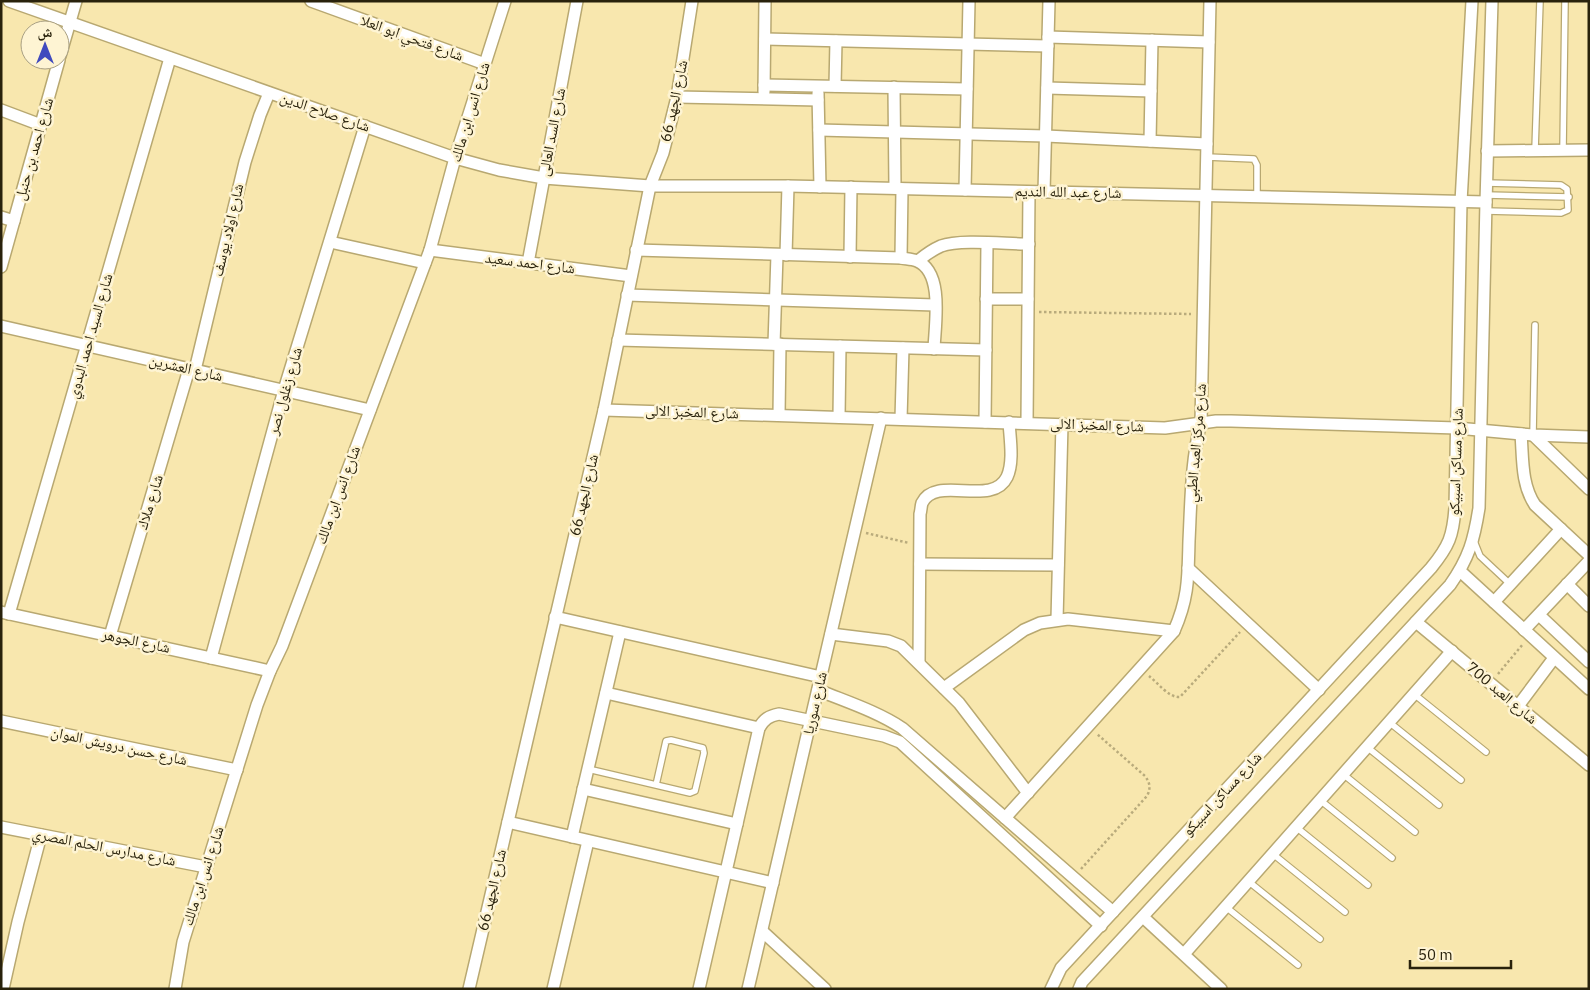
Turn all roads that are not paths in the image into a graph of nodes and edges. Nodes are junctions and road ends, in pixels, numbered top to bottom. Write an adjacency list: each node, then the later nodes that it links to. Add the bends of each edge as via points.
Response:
1 (9, 1): 15 (street, شارع صلاح الدين)
2 (76, 1): 16 (street)
3 (311, 1): 24 (street, شارع فتحي ابو العلا)
4 (505, 1): 24 (street, شارع انس ابن مالك)
5 (577, 1): 52 (street, شارع السد العالى)
6 (692, 1): 34 (street, شارع الجهد 66)
7 (765, 1): 17 (street)
8 (969, 1): 22 (street)
9 (1049, 1): 20 (street)
10 (1210, 1): 21 (street, شارع مركز العبد الطبي)
11 (1472, 1): 65 (street, شارع مساكن اسبيكو)
12 (1492, 1): 49 (street, شارع مساكن اسبيكو)
13 (1540, 1): 46 (lane)
14 (1565, 1): 47 (lane)
15 (64, 20)
16 (70, 22): 23 (street, شارع صلاح الدين)
17 (765, 39): 19 (street); 26 (street)
18 (1152, 40): 20 (street); 21 (street); 32 (street)
19 (836, 41): 22 (street); 28 (street)
20 (1048, 42): 22 (street); 30 (street)
21 (1209, 42): 45 (street, شارع مركز العبد الطبي)
22 (968, 44): 31 (street)
23 (170, 58): 33 (street, شارع صلاح الدين); 90 (street, شارع السيد احمد البدوي)
24 (485, 64): 51 (street, شارع انس ابن مالك)
25 (56, 70): 38 (street, شارع احمد بن حنبل)
26 (764, 85): 27 (street); 35 (street)
27 (818, 86): 28 (street); 36 (street)
28 (835, 86): 29 (street)
29 (894, 87): 31 (street); 41 (street)
30 (1047, 88): 32 (street); 43 (street)
31 (967, 89): 42 (street)
32 (1151, 91): 44 (street)
33 (270, 93): 39 (street, شارع صلاح الدين); 95 (street, شارع اولاد يوسف, via 245,162)
34 (677, 97): 35 (street); 53 (street, شارع الجهد 66, via 665,146)
35 (764, 99): 36 (street)
36 (818, 100): 40 (street)
37 (1, 110): 38 (street)
38 (41, 124): 67 (street, شارع احمد بن حنبل)
39 (365, 126): 51 (street, شارع صلاح الدين); 68 (street, شارع زغلول نصر)
40 (819, 130): 41 (street); 55 (street)
41 (895, 132): 42 (street); 57 (street)
42 (966, 134): 43 (street); 58 (street)
43 (1046, 136): 44 (street); 60 (street)
44 (1150, 141): 45 (street)
45 (1207, 144): 50 (street, شارع مركز العبد الطبي)
46 (1535, 150): 47 (street); 49 (street)
47 (1563, 150): 48 (street)
48 (1589, 150)
49 (1487, 151): 64 (street, شارع مساكن اسبيكو)
50 (1207, 157): 61 (street, شارع مركز العبد الطبي); 62 (lane, via 1254,159 1257,165)
51 (455, 158): 52 (street, شارع صلاح الدين); 71 (street, شارع انس ابن مالك)
52 (544, 178): 53 (street, شارع صلاح الدين); 78 (street, شارع السد العالى)
53 (650, 186): 54 (street, شارع عبد الله النديم); 72 (street, شارع الجهد 66)
54 (788, 186): 55 (street, شارع عبد الله النديم); 73 (street)
55 (820, 187): 56 (street, شارع عبد الله النديم)
56 (851, 187): 57 (street, شارع عبد الله النديم); 74 (street)
57 (899, 188): 58 (street, شارع عبد الله النديم); 75 (street)
58 (966, 190): 59 (street, شارع عبد الله النديم)
59 (1029, 192): 60 (street, شارع عبد الله النديم); 70 (street)
60 (1044, 192): 61 (street, شارع عبد الله النديم)
61 (1206, 196): 62 (street, شارع عبد الله النديم); 105 (street, شارع مركز العبد الطبي)
62 (1256, 197): 65 (street, شارع عبد الله النديم)
63 (1569, 197): 64 (lane); 64 (lane, via 1568,189 1561,185); 64 (lane, via 1568,210 1562,213)
64 (1486, 198): 65 (street, شارع عبد الله النديم); 109 (street, شارع مساكن اسبيكو)
65 (1461, 202): 108 (street, شارع مساكن اسبيكو)
66 (1, 217): 67 (street)
67 (14, 221): 79 (street, شارع احمد بن حنبل)
68 (330, 242): 77 (street); 96 (street, شارع زغلول نصر)
69 (987, 244): 70 (street); 76 (street, via 943,246); 82 (street)
70 (1028, 244): 83 (street)
71 (430, 250): 77 (street, شارع انس ابن مالك); 78 (street, شارع احمد سعيد)
72 (636, 250): 73 (street); 80 (street, شارع الجهد 66)
73 (781, 255): 74 (street); 84 (street)
74 (850, 257): 75 (street)
75 (902, 258): 76 (street)
76 (918, 261): 85 (street, via 930,272 936,287)
77 (425, 263): 97 (street, شارع انس ابن مالك)
78 (528, 263): 80 (street, شارع احمد سعيد)
79 (1, 267)
80 (631, 276): 81 (street, شارع الجهد 66)
81 (627, 295): 84 (street); 88 (street, شارع الجهد 66)
82 (986, 299): 83 (street); 94 (street)
83 (1028, 299): 106 (street)
84 (775, 300): 85 (street); 89 (street)
85 (935, 305): 93 (street)
86 (1, 326): 90 (street, شارع العشرين)
87 (1535, 326): 110 (lane)
88 (618, 340): 89 (street); 98 (street, شارع الجهد 66)
89 (777, 344): 91 (street); 99 (street)
90 (87, 345): 95 (street, شارع العشرين); 125 (street, شارع السيد احمد البدوي)
91 (840, 346): 92 (street); 100 (street)
92 (903, 348): 93 (street); 102 (street)
93 (934, 348): 94 (street)
94 (986, 350): 103 (street)
95 (192, 369): 96 (street, شارع العشرين); 134 (street, شارع ملاك)
96 (284, 390): 97 (street, شارع العشرين); 136 (street, شارع زغلول نصر)
97 (370, 410): 140 (street, شارع انس ابن مالك, via 282,646)
98 (604, 410): 99 (street, شارع المخبز الالى); 127 (street, شارع الجهد 66)
99 (779, 415): 100 (street, شارع المخبز الالى)
100 (839, 417): 101 (street, شارع المخبز الالى)
101 (881, 418): 102 (street, شارع المخبز الالى); 133 (street, شارع سوريا)
102 (901, 419): 103 (street, شارع المخبز الالى)
103 (985, 422): 104 (street, شارع المخبز الالى)
104 (1010, 422): 106 (street, شارع المخبز الالى); 117 (street, via 1010,466 1007,478 998,487 985,491 942,490 930,494 922,503)
105 (1201, 422): 107 (street, شارع المخبز الالى, via 1164,428); 108 (street, شارع المخبز الالى); 119 (street, شارع مركز العبد الطبي, via 1192,470)
106 (1027, 423): 107 (street, شارع المخبز الالى)
107 (1062, 424): 118 (street)
108 (1457, 428): 109 (street, شارع المخبز الالى); 145 (street, شارع مساكن اسبيكو, via 1455,515 1445,550)
109 (1481, 430): 110 (street, شارع المخبز الالى); 114 (street, شارع مساكن اسبيكو, via 1479,508)
110 (1527, 434): 111 (street, شارع المخبز الالى); 112 (street); 113 (street, via 1525,486 1535,505)
111 (1589, 437)
112 (1589, 489)
113 (1562, 529): 115 (street); 121 (street)
114 (1474, 541): 120 (street, شارع مساكن اسبيكو); 121 (lane, via 1480,556)
115 (1589, 555)
116 (1589, 561): 122 (street)
117 (920, 564): 118 (street); 139 (street)
118 (1058, 565): 128 (street)
119 (1188, 568): 130 (street, شارع مركز العبد الطبي, via 1183,611); 145 (street)
120 (1460, 571): 123 (street); 129 (street, شارع مساكن اسبيكو)
121 (1510, 584): 123 (street)
122 (1567, 584): 124 (street); 126 (street)
123 (1494, 602): 132 (street)
124 (1589, 606)
125 (5, 613): 134 (street, شارع الجوهر)
126 (1539, 615): 132 (street); 138 (street)
127 (555, 618): 131 (street); 166 (street, شارع الجهد 66)
128 (1057, 620): 130 (street); 142 (street, via 1024,630)
129 (1416, 622): 135 (street, شارع العبد 700); 184 (street, شارع مساكن اسبيكو)
130 (1174, 631): 162 (street, شارع مركز العبد الطبي)
131 (620, 632): 141 (street); 146 (street)
132 (1527, 633): 137 (street)
133 (831, 634): 139 (street, via 895,643); 141 (street, شارع سوريا)
134 (110, 636): 136 (street, شارع الجوهر)
135 (1452, 651): 147 (street); 148 (street, شارع العبد 700)
136 (211, 658): 140 (street, شارع الجوهر)
137 (1554, 658): 143 (street); 148 (street)
138 (1589, 662)
139 (919, 663): 142 (street)
140 (270, 670): 157 (street, شارع انس ابن مالك)
141 (820, 678): 144 (street, شارع سوريا)
142 (944, 688): 162 (street)
143 (1589, 689)
144 (818, 690): 150 (street, شارع سوريا); 165 (street, via 869,710 902,728)
145 (1319, 690): 182 (street, شارع مساكن اسبيكو)
146 (606, 693): 152 (street); 156 (street)
147 (1414, 694): 151 (street); 154 (lane)
148 (1518, 706): 155 (street, شارع العبد 700)
149 (1, 721): 157 (street, شارع حسن درويش الموان)
150 (810, 721): 152 (street, via 779,714 770,716); 179 (street, شارع سوريا); 185 (street, via 900,742)
151 (1389, 722): 153 (street); 159 (lane)
152 (759, 728): 167 (street)
153 (1367, 747): 158 (street); 164 (lane)
154 (1486, 752)
155 (1589, 765)
156 (588, 769): 160 (lane); 161 (street)
157 (237, 770): 176 (street, شارع انس ابن مالك)
158 (1343, 774): 163 (street); 170 (lane)
159 (1461, 780)
160 (656, 785): 160 (lane, via 666,741 703,748 695,791 690,793)
161 (583, 789): 167 (street); 172 (street)
162 (1028, 793): 165 (street, شارع مركز العبد الطبي)
163 (1320, 800): 169 (street); 175 (lane)
164 (1439, 805)
165 (1005, 818): 182 (street)
166 (508, 822): 172 (street); 192 (street, شارع الجهد 66)
167 (737, 824): 177 (street)
168 (1, 827): 171 (street, شارع مدارس الحلم المصري)
169 (1296, 827): 174 (street); 180 (lane)
170 (1415, 832)
171 (41, 835): 176 (street, شارع مدارس الحلم المصري); 190 (street)
172 (572, 837): 173 (street)
173 (588, 840): 177 (street); 193 (street)
174 (1273, 854): 178 (street); 183 (lane)
175 (1392, 858)
176 (206, 867): 191 (street, شارع انس ابن مالك, via 183,942)
177 (726, 872): 179 (street); 194 (street)
178 (1248, 881): 181 (street); 187 (lane)
179 (773, 883): 186 (street, شارع سوريا)
180 (1368, 885)
181 (1226, 907): 188 (street); 189 (lane)
182 (1113, 912): 185 (street, شارع مساكن اسبيكو)
183 (1345, 912)
184 (1143, 917): 188 (street); 198 (street, شارع مساكن اسبيكو)
185 (1100, 926): 197 (street, شارع مساكن اسبيكو, via 1061,968)
186 (762, 931): 195 (street, شارع سوريا); 196 (street)
187 (1320, 939)
188 (1184, 954): 199 (street)
189 (1298, 965)
190 (3, 989)
191 (175, 989)
192 (469, 989)
193 (553, 989)
194 (699, 989)
195 (748, 989)
196 (825, 989)
197 (1051, 989)
198 (1079, 989)
199 (1221, 989)

